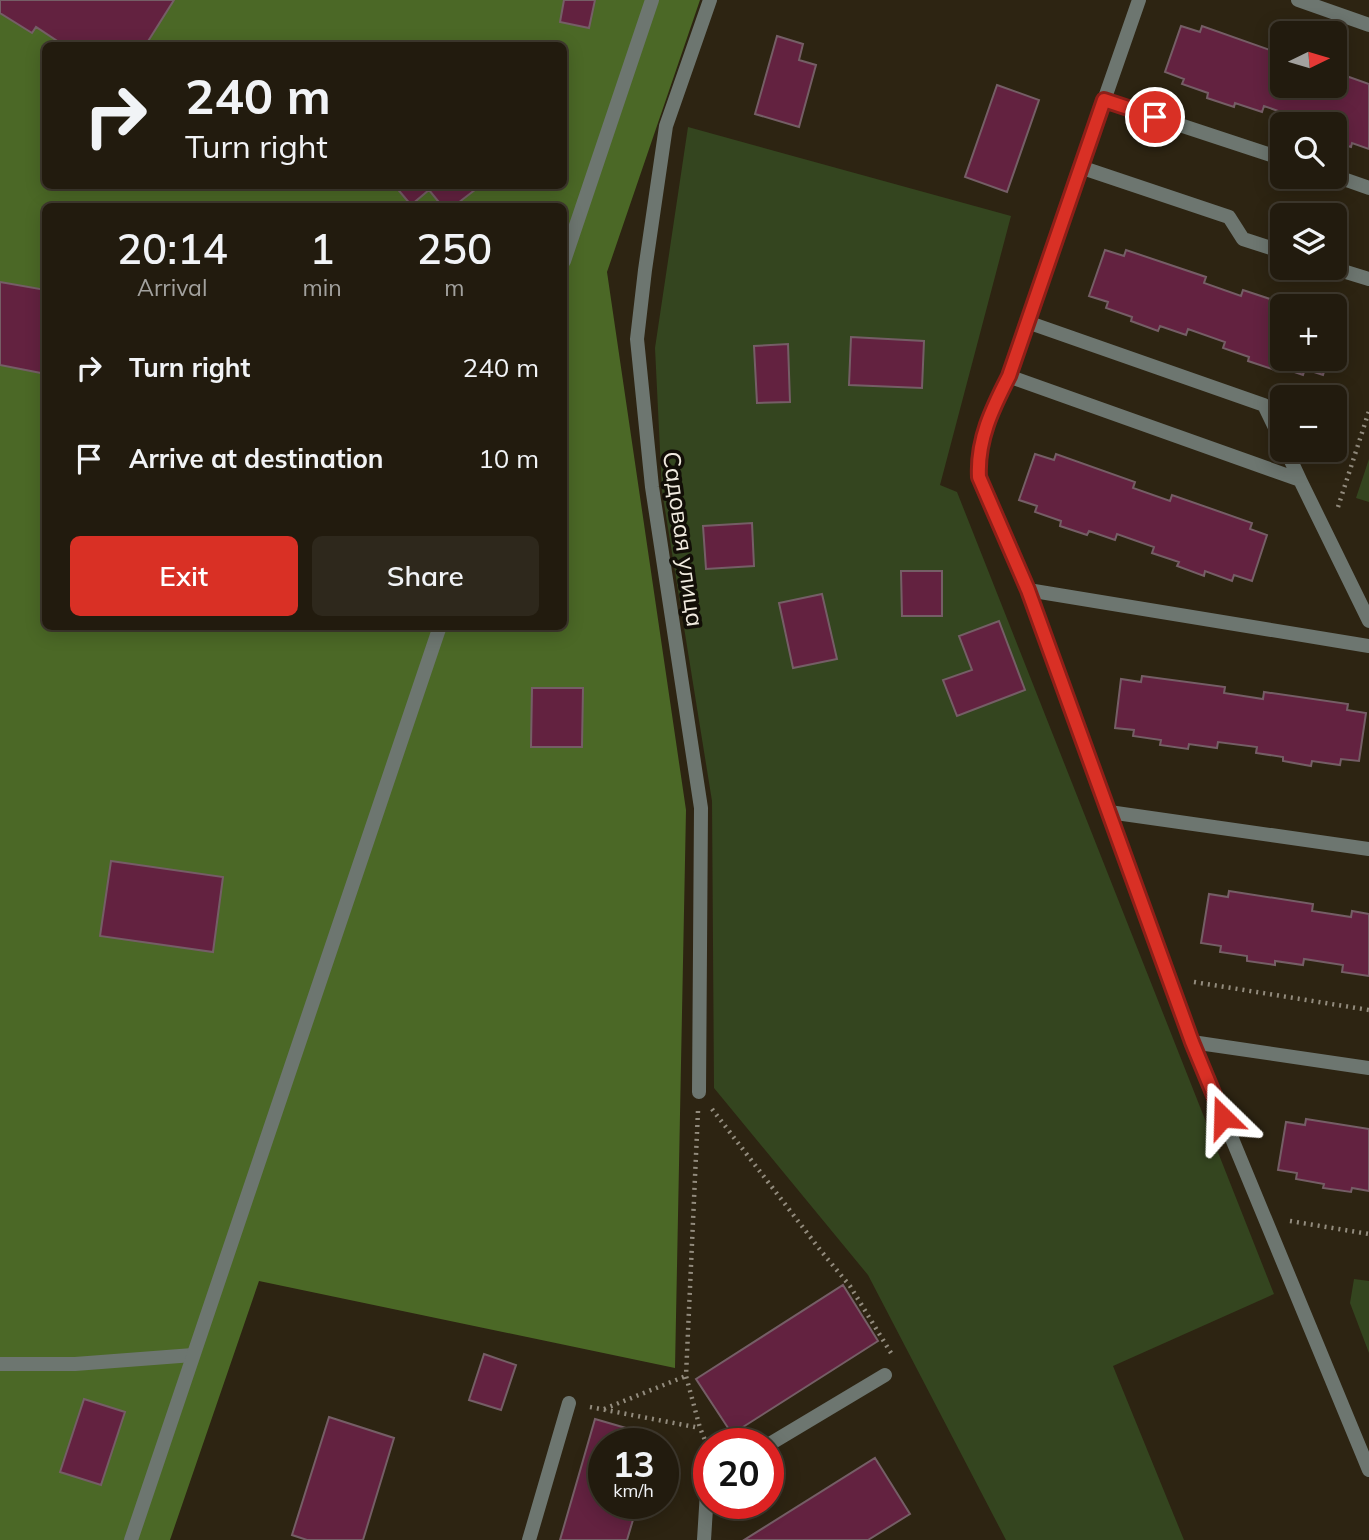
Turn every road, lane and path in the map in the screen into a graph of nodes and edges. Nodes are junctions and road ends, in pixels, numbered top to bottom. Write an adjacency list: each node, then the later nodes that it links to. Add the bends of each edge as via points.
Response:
1 (652, 0): 12 (street)
2 (710, 0): 32 (street, Садовая улица, via 666,126 637,339 652,487 701,808)
3 (1139, 0): 6 (street)
4 (1298, 0): 5 (street)
5 (1369, 25)
6 (1104, 100): 7 (street); 8 (street)
7 (1270, 155)
8 (1080, 167): 11 (street, via 1230,217 1243,239); 15 (street)
9 (1347, 180): 10 (street)
10 (1369, 188)
11 (1270, 248)
12 (567, 252)
13 (1347, 272): 14 (street)
14 (1369, 279)
15 (1027, 322): 16 (street); 18 (street, via 1264,405)
16 (1009, 376): 20 (street); 22 (street, via 983,434 979,477)
17 (1369, 411): 21 (path)
18 (1270, 417)
19 (1292, 462): 20 (street)
20 (1300, 480): 21 (street)
21 (1328, 538): 23 (street)
22 (1028, 590): 25 (street); 26 (street)
23 (1369, 621)
24 (439, 630): 35 (street)
25 (1369, 646)
26 (1109, 812): 27 (street); 28 (street)
27 (1369, 849)
28 (1169, 979): 29 (path); 30 (street)
29 (1369, 1010)
30 (1192, 1042): 31 (street); 33 (street)
31 (1369, 1068)
32 (699, 1092): 37 (path, via 850,1286 891,1354); 38 (path)
33 (1265, 1217): 34 (path); 43 (street)
34 (1369, 1234)
35 (193, 1355): 36 (street); 45 (street)
36 (0, 1364)
37 (884, 1375): 42 (street)
38 (686, 1376): 40 (path); 41 (path)
39 (569, 1403): 40 (path); 46 (street)
40 (603, 1409): 41 (path)
41 (700, 1428)
42 (784, 1435)
43 (1369, 1470)
44 (705, 1519): 47 (street)
45 (131, 1540)
46 (529, 1540)
47 (704, 1540)

